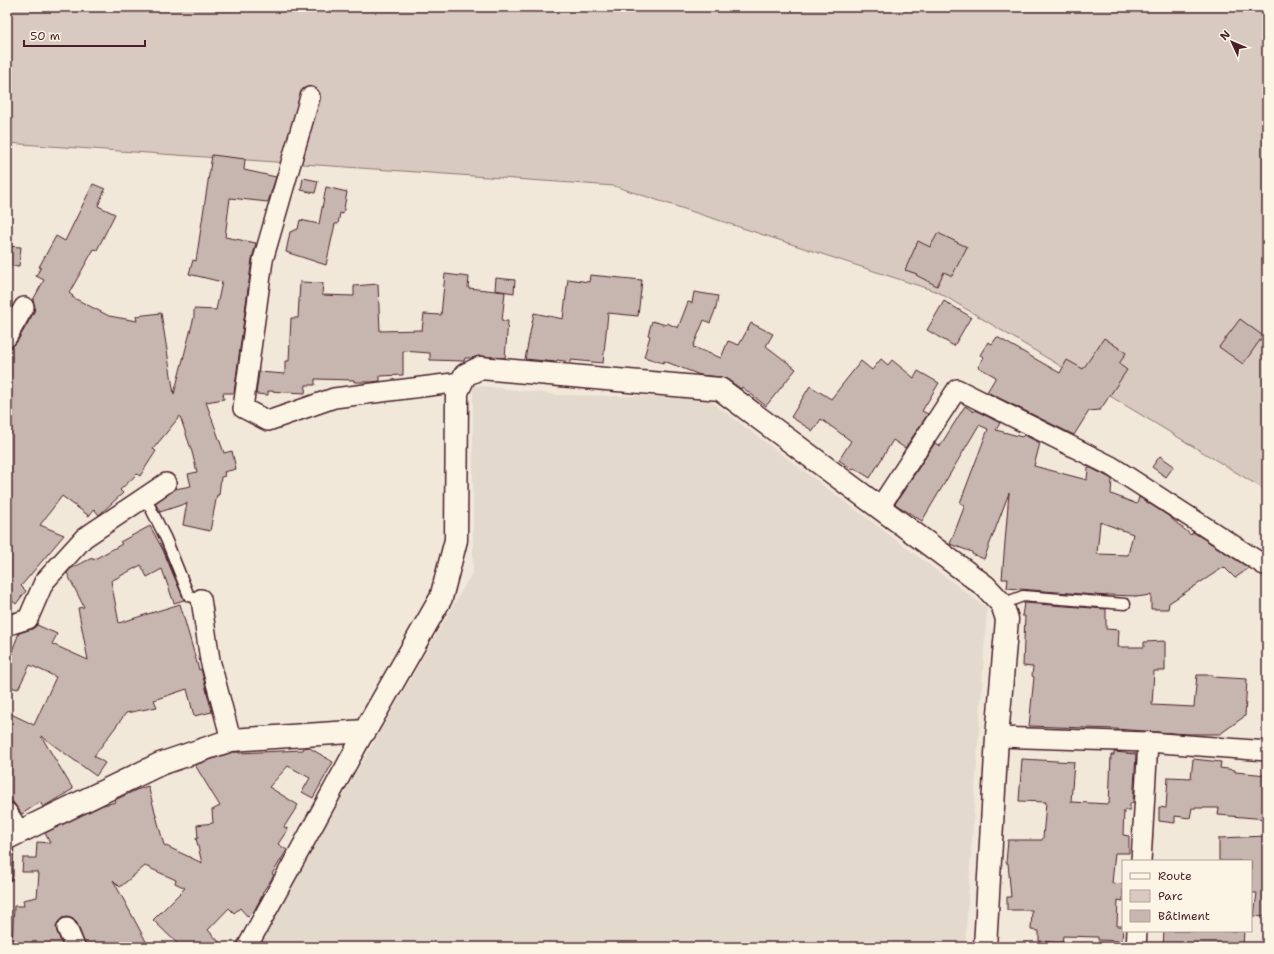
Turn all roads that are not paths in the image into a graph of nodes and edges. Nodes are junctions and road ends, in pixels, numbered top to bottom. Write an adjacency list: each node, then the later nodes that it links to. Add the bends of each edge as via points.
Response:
1 (310, 97): 4 (street, via 263,260 243,408 268,421 334,398)
2 (24, 307): 3 (street)
3 (7, 337)
4 (461, 382): 7 (street, via 465,375 480,368 720,388); 13 (street, via 457,392 456,540 441,598)
5 (166, 483): 6 (street)
6 (145, 497): 9 (lane, via 166,539 189,596); 12 (street, via 84,538 44,582 28,619 9,624)
7 (880, 507): 8 (street, via 956,389 1111,466); 10 (street, via 985,586)
8 (1264, 565)
9 (201, 599): 15 (street, via 210,660)
10 (1002, 604): 11 (lane, via 1023,596); 14 (street, via 1007,619)
11 (1126, 604)
12 (7, 622)
13 (365, 731): 15 (street); 25 (street)
14 (997, 737): 16 (street); 26 (street)
15 (230, 740): 19 (street, via 160,764)
16 (1148, 742): 17 (street); 20 (street)
17 (1267, 751)
18 (7, 812): 19 (street)
19 (12, 836): 21 (lane)
20 (1141, 860)
21 (7, 876)
22 (68, 928): 24 (street)
23 (1137, 932): 27 (street)
24 (74, 947)
25 (247, 947)
26 (985, 947)
27 (1136, 947)

